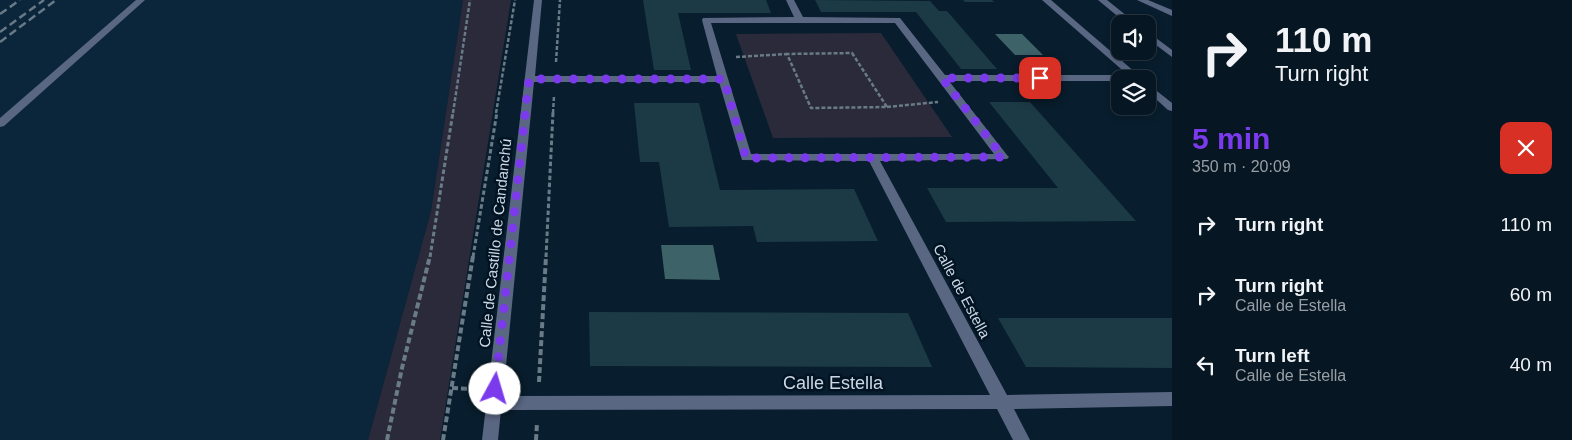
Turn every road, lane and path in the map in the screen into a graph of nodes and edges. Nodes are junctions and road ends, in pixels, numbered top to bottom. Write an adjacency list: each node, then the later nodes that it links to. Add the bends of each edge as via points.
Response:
1 (141, 0): 28 (street)
2 (470, 0): 34 (path, via 429,262 399,378)
3 (515, 0): 35 (path)
4 (538, 0): 21 (street, Calle de Castillo de Candanchú)
5 (560, 0): 17 (path)
6 (790, 0): 12 (street)
7 (1046, 0): 18 (street)
8 (1102, 0): 11 (street)
9 (1141, 0): 10 (street)
10 (1172, 13)
11 (1121, 15)
12 (800, 20): 19 (street, via 897,20); 22 (street, via 706,20)
13 (1156, 41): 15 (street)
14 (788, 54): 16 (path); 26 (path, via 852,53); 26 (path, via 811,108)
15 (1172, 54)
16 (733, 57)
17 (556, 68)
18 (1129, 70)
19 (942, 78): 20 (street); 29 (street, via 1003,157)
20 (1111, 78)
21 (529, 79): 22 (street); 33 (street, Calle de Castillo de Candanchú)
22 (724, 79): 29 (street, via 746,158)
23 (555, 89): 30 (path)
24 (1156, 94): 27 (street)
25 (938, 102): 26 (path)
26 (887, 107)
27 (1172, 108)
28 (0, 124)
29 (873, 158): 32 (street, Calle de Estella)
30 (542, 340)
31 (1172, 399): 32 (street, Calle Estella)
32 (1002, 402): 33 (street, Calle Estella); 37 (street, Calle de Estella)
33 (494, 404): 36 (street, Calle de Castillo de Candanchú)
34 (387, 440)
35 (443, 440)
36 (490, 440)
37 (1022, 440)

